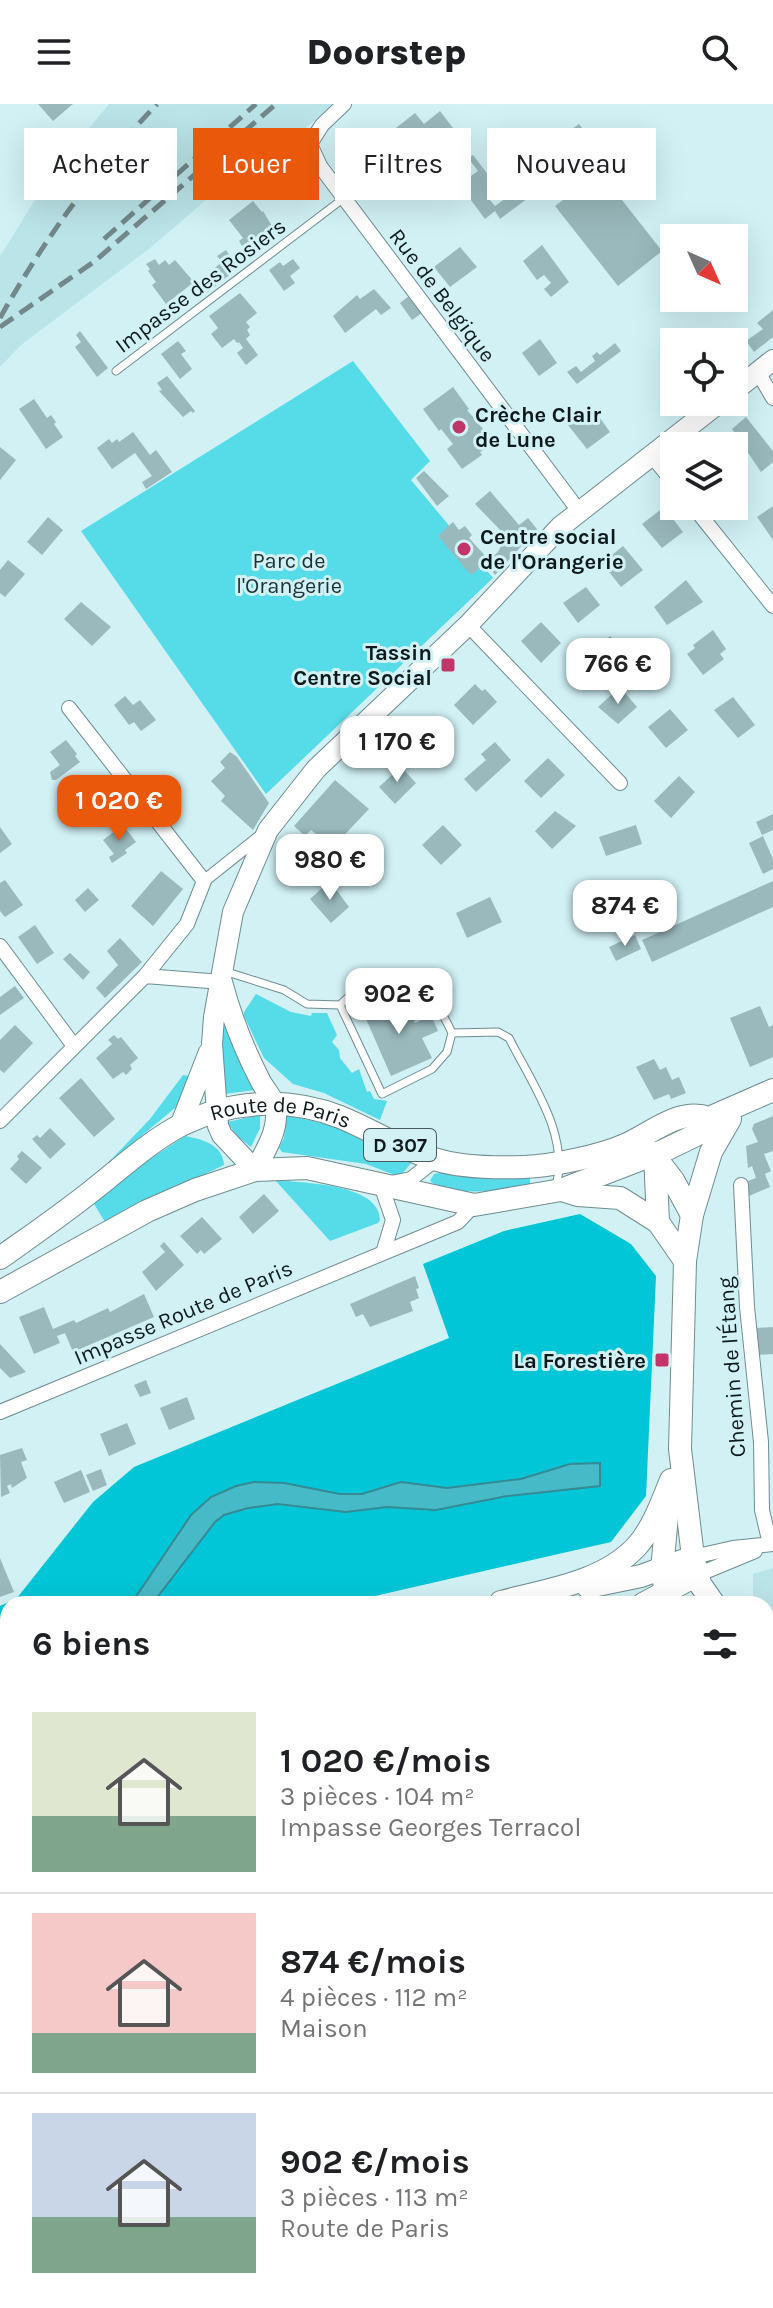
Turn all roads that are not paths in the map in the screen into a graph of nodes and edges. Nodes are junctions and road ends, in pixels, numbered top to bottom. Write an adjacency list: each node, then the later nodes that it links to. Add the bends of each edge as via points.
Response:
1 (344, 104): 2 (street, Rue de Belgique, via 310,144)
2 (335, 186)
3 (341, 200): 6 (lane, Impasse des Rosiers)
4 (346, 200): 12 (street, Rue de Belgique)
5 (766, 366): 7 (main road); 8 (street)
6 (116, 371)
7 (748, 380)
8 (773, 398)
9 (702, 416): 10 (main road)
10 (652, 456): 11 (street); 12 (main road)
11 (660, 466)
12 (579, 511): 15 (main road)
13 (704, 520): 14 (street)
14 (773, 606)
15 (468, 625): 17 (street); 18 (main road, via 316,769)
16 (69, 708): 19 (street)
17 (620, 783)
18 (268, 830): 19 (street); 22 (main road, via 233,912)
19 (204, 881): 21 (street, via 187,924)
20 (0, 946): 26 (street)
21 (145, 976): 22 (street); 26 (street)
22 (223, 976): 23 (lane, via 284,990 307,1004); 25 (main road); 29 (main road, via 231,1015)
23 (340, 1005): 24 (lane, via 360,985 385,977 440,1006); 24 (lane, via 382,1094 432,1069 447,1052)
24 (452, 1033): 37 (lane, via 498,1032 509,1038 548,1116)
25 (212, 1044): 30 (main road); 33 (main road)
26 (74, 1046): 32 (street)
27 (773, 1090): 31 (main road, Route de Paris / D 307)
28 (773, 1100): 31 (main road, Route de Paris / D 307)
29 (275, 1103): 30 (main road, Route de Paris / D 307); 36 (main road, Route de Paris / D 307, via 342,1118); 38 (main road, via 272,1137)
30 (216, 1111): 33 (main road, Route de Paris / D 307); 38 (main road, via 222,1135)
31 (720, 1118): 34 (main road, Route de Paris / D 307, via 698,1114 663,1124); 35 (main road, via 673,1132); 43 (main road)
32 (0, 1121)
33 (180, 1126): 46 (main road, Route de Paris / D 307)
34 (625, 1145): 35 (main road); 37 (main road, Route de Paris / D 307)
35 (655, 1154): 41 (main road, Route de Paris / D 307); 43 (main road); 44 (main road)
36 (435, 1160): 37 (main road, Route de Paris / D 307, via 464,1166); 39 (street, via 411,1179)
37 (558, 1163): 41 (lane)
38 (255, 1170): 39 (main road, Route de Paris / D 307, via 307,1168); 48 (main road, Route de Paris / D 307, via 147,1211)
39 (381, 1185): 42 (main road, Route de Paris / D 307); 45 (street, via 393,1220)
40 (741, 1185): 52 (street, Chemin de l'Étang, via 762,1510)
41 (558, 1191): 42 (main road, Route de Paris / D 307); 44 (main road, via 620,1198)
42 (474, 1205): 45 (street, Impasse Route de Paris, via 458,1222)
43 (692, 1215): 47 (main road)
44 (658, 1222): 47 (main road)
45 (383, 1253): 49 (street, Impasse Route de Paris)
46 (0, 1258)
47 (685, 1261): 50 (main road)
48 (0, 1292)
49 (0, 1412)
50 (680, 1449): 51 (main road); 53 (main road)
51 (671, 1480): 54 (main road); 55 (main road, via 651,1525 616,1563 591,1577)
52 (771, 1544): 53 (street)
53 (695, 1566): 54 (main road); 57 (main road)
54 (665, 1588): 56 (main road)
55 (522, 1596)
56 (540, 1596)
57 (710, 1596)

